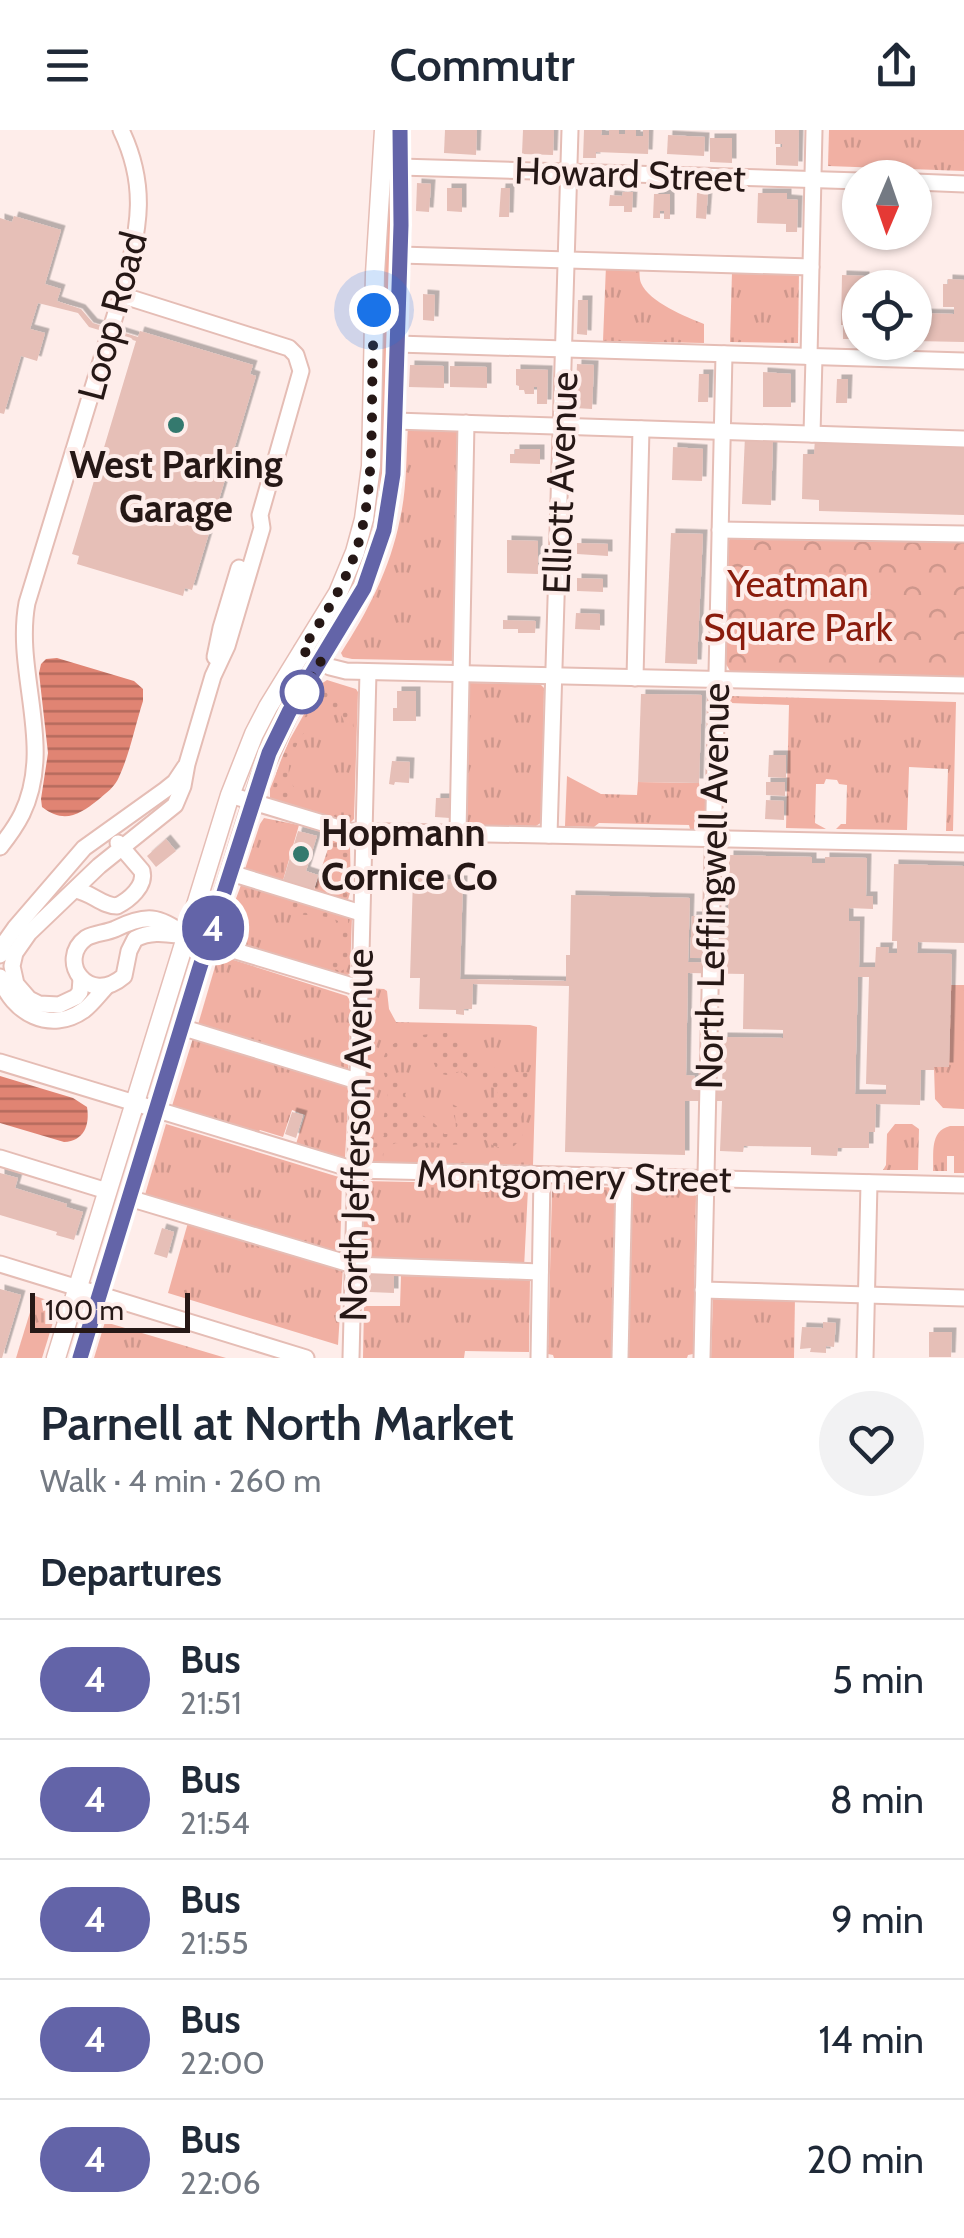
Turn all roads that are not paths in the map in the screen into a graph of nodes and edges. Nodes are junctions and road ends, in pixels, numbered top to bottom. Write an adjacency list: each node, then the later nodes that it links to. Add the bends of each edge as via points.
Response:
1 (120, 130): 15 (street, Loop Road, via 137,175 140,214)
2 (384, 130): 30 (main road, via 367,504 356,552)
3 (400, 130): 6 (main road)
4 (570, 130): 7 (street, Elliott Avenue)
5 (814, 130): 8 (street)
6 (400, 167): 7 (street, Howard Street); 12 (main road)
7 (569, 172): 8 (street, Howard Street); 13 (street, Elliott Avenue)
8 (813, 179): 9 (street, Howard Street); 14 (street)
9 (842, 180)
10 (932, 183): 11 (street)
11 (964, 184)
12 (400, 256): 13 (street); 16 (main road)
13 (566, 261): 14 (street); 17 (street, Elliott Avenue)
14 (811, 267): 19 (street)
15 (121, 295): 38 (street, via 289,348 301,371 260,514 262,528); 47 (street, Loop Road, via 27,603 34,770 22,815)
16 (397, 344): 17 (street); 21 (main road)
17 (564, 349): 18 (street); 23 (street, Elliott Avenue)
18 (724, 354): 19 (street); 25 (street, North Leffingwell Avenue)
19 (811, 357): 20 (street); 26 (street)
20 (964, 362)
21 (395, 421): 22 (street); 31 (main road, via 392,494 378,550)
22 (466, 423): 23 (street); 33 (street)
23 (561, 426): 24 (street); 34 (street, Elliott Avenue)
24 (641, 429): 25 (street); 35 (street)
25 (723, 431): 26 (street); 28 (street, North Leffingwell Avenue)
26 (812, 434): 27 (street)
27 (964, 438)
28 (720, 530): 29 (street); 36 (street, North Leffingwell Avenue)
29 (964, 534)
30 (302, 650): 31 (street); 39 (main road, via 254,734)
31 (321, 662): 32 (street); 40 (main road, via 278,733)
32 (368, 672): 33 (street); 41 (street, North Jefferson Avenue)
33 (462, 675): 34 (street); 42 (street)
34 (554, 676): 35 (street); 44 (street, Elliott Avenue)
35 (634, 678): 36 (street)
36 (717, 680): 37 (street); 45 (street, North Leffingwell Avenue)
37 (964, 685)
38 (187, 764): 43 (street, via 175,782); 48 (street, via 176,805)
39 (230, 795): 40 (street); 54 (main road)
40 (252, 802): 41 (street); 49 (main road)
41 (364, 832): 42 (street); 53 (street, North Jefferson Avenue)
42 (458, 833): 44 (street)
43 (101, 834): 48 (street); 51 (street)
44 (549, 835): 45 (street)
45 (713, 839): 46 (street); 70 (street, North Leffingwell Avenue)
46 (964, 844)
47 (0, 847)
48 (123, 847): 50 (street); 50 (street, via 144,878 128,899 110,906)
49 (231, 873): 53 (street); 55 (main road)
50 (75, 890): 52 (street)
51 (40, 899): 52 (street); 56 (street)
52 (53, 911): 58 (street, via 15,953 16,984 29,999 59,1006 76,998)
53 (361, 913): 60 (street, North Jefferson Avenue)
54 (186, 936): 55 (street); 58 (street, via 148,918 88,937 76,954); 59 (street, via 152,932 135,939 124,976); 64 (main road)
55 (208, 942): 60 (street); 61 (main road)
56 (0, 955)
57 (0, 977): 59 (street, via 21,1010 45,1019 82,1012)
58 (81, 979): 59 (street)
59 (107, 986)
60 (359, 988): 63 (street, North Jefferson Avenue)
61 (181, 1027): 63 (street); 65 (main road)
62 (0, 1062): 64 (street, Montgomery Street)
63 (357, 1081): 67 (street, North Jefferson Avenue)
64 (134, 1103): 65 (street, Montgomery Street); 73 (main road)
65 (156, 1110): 67 (street, Montgomery Street); 74 (main road)
66 (0, 1158): 73 (street)
67 (355, 1170): 68 (street, Montgomery Street); 76 (street, North Jefferson Avenue)
68 (542, 1175): 69 (street, Montgomery Street); 77 (street)
69 (624, 1178): 70 (street, Montgomery Street); 89 (street)
70 (705, 1180): 71 (street, Montgomery Street); 79 (street, North Leffingwell Avenue)
71 (868, 1183): 72 (street, Montgomery Street); 80 (street)
72 (964, 1185)
73 (107, 1192): 78 (main road)
74 (129, 1198): 76 (street); 81 (main road)
75 (0, 1264): 78 (street)
76 (353, 1265): 77 (street); 87 (street, North Jefferson Avenue)
77 (540, 1272): 88 (street)
78 (78, 1288): 81 (street); 83 (main road); 84 (main road, via 80,1311)
79 (703, 1290): 80 (street); 90 (street, North Leffingwell Avenue)
80 (866, 1291): 82 (street); 91 (street)
81 (100, 1294): 85 (main road); 86 (street)
82 (964, 1298)
83 (56, 1358)
84 (68, 1358)
85 (80, 1358)
86 (306, 1358)
87 (351, 1358)
88 (539, 1358)
89 (620, 1358)
90 (702, 1358)
91 (865, 1358)

